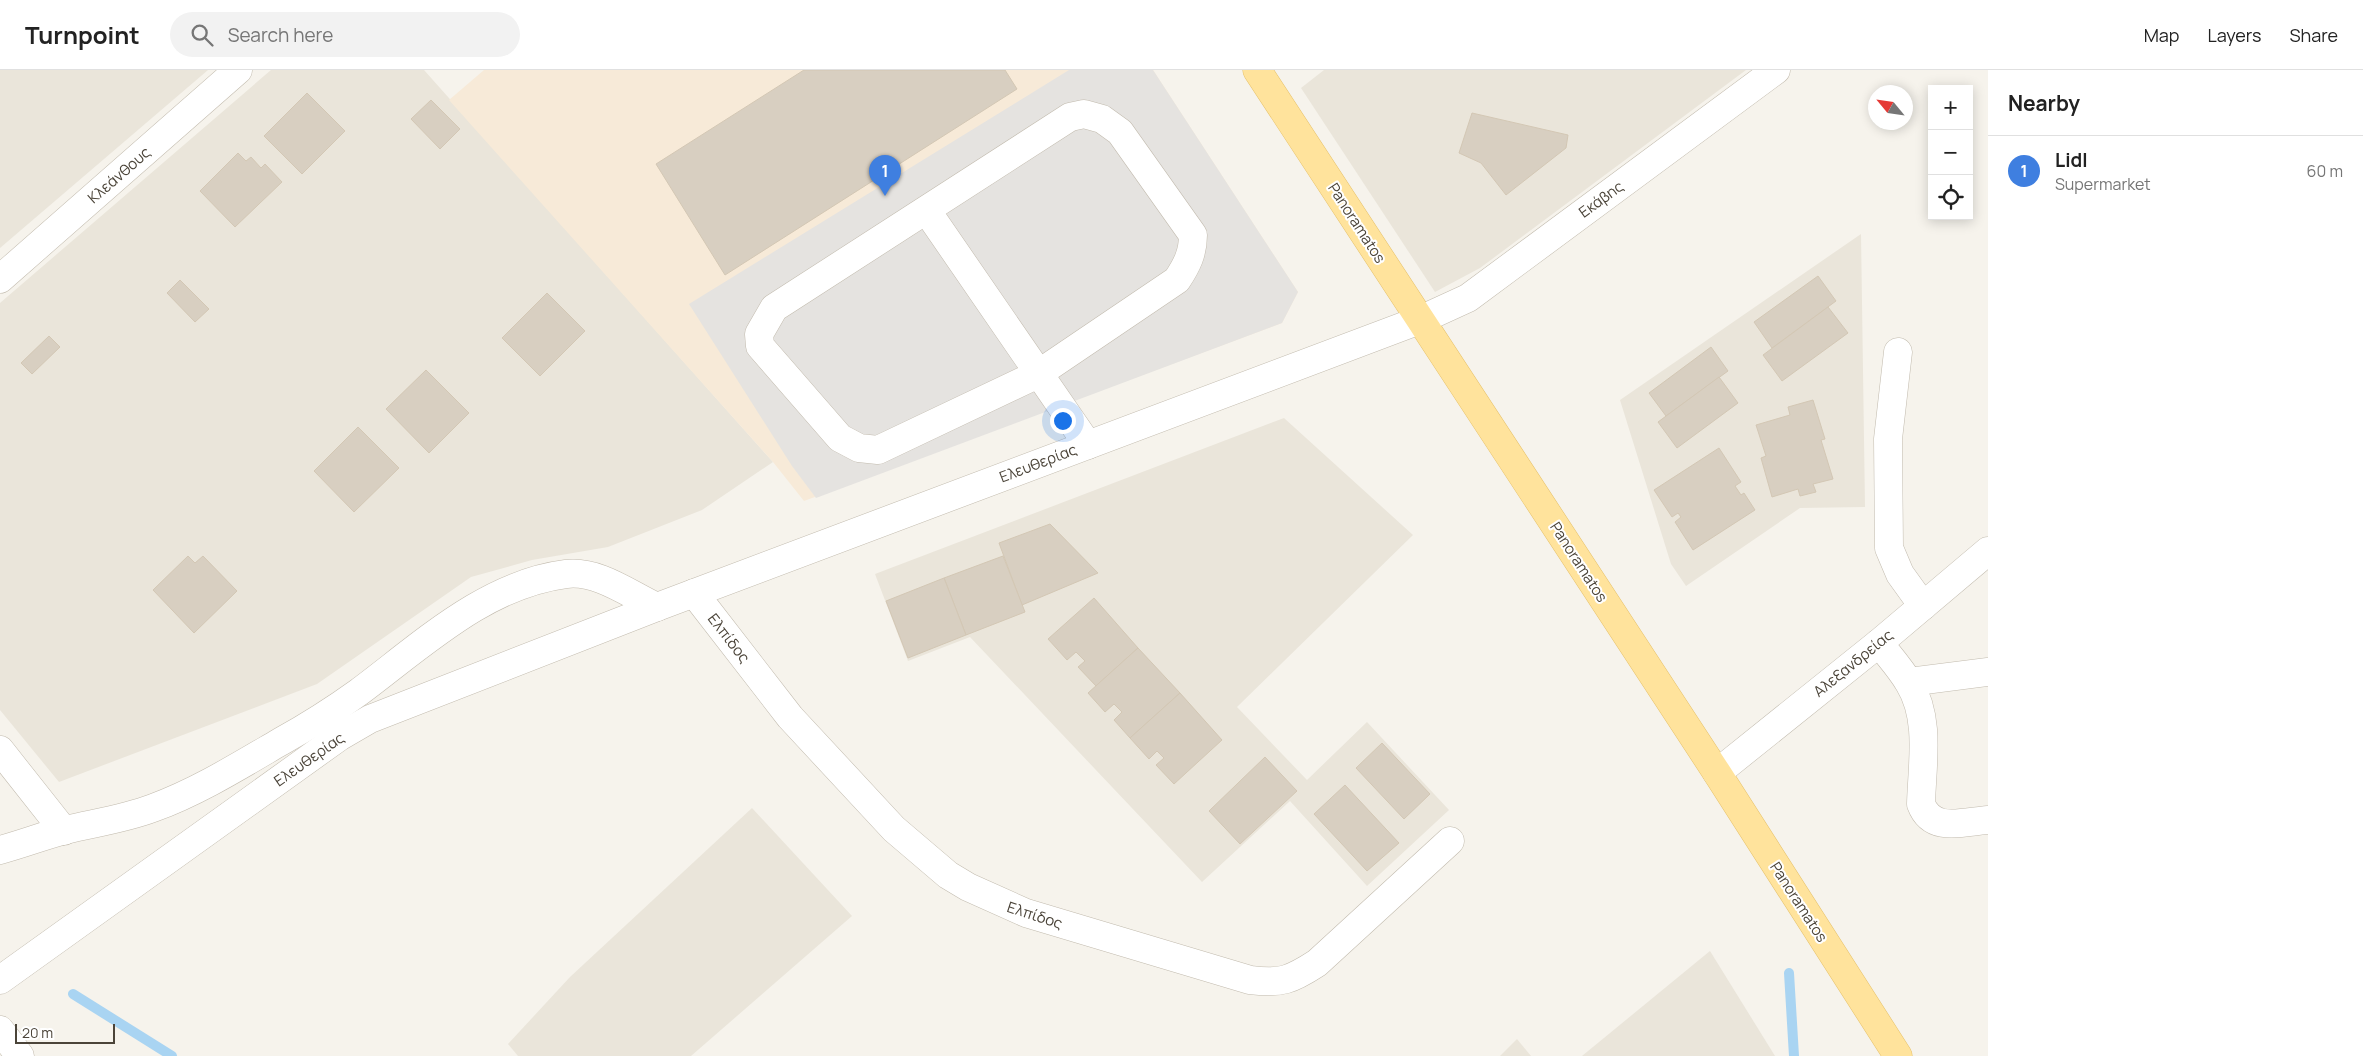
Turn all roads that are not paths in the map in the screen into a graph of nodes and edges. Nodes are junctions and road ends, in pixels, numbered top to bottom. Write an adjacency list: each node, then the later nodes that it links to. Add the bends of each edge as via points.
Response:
1 (238, 70): 5 (street, Κλεάνθους)
2 (1257, 70): 6 (main road, Panoramatos)
3 (1776, 70): 6 (street, Εκάβης, via 1468,298)
4 (927, 211): 8 (street); 8 (street, via 774,308 759,334 760,346 840,438 859,448 878,450); 8 (street, via 1070,117 1084,114 1102,119 1120,132 1193,234 1193,250 1177,280)
5 (0, 279)
6 (1420, 320): 9 (street, Ελευθερίας); 18 (main road, Panoramatos)
7 (1898, 352): 12 (street, via 1888,439 1889,548 1900,574)
8 (1038, 374): 9 (street)
9 (1088, 445): 11 (street, Ελευθερίας)
10 (1988, 551): 12 (street, Αλεξανδρείας)
11 (694, 593): 13 (street, Ελευθερίας); 21 (street, Ελπίδος, via 790,717 901,835 931,862 968,888 1026,913 1228,974 1272,983 1284,981 1317,963)
12 (1923, 606): 14 (street, Αλεξανδρείας)
13 (657, 607): 20 (street, Ελευθερίας, via 588,574 532,581 474,608 324,715 203,785 154,808); 23 (street, Ελευθερίας, via 370,719 339,737)
14 (1879, 643): 16 (street); 18 (street, Αλεξανδρείας)
15 (1988, 672): 16 (street)
16 (1909, 682): 19 (street, via 1924,728 1921,804 1924,812 1937,822)
17 (0, 750): 20 (street)
18 (1717, 773): 26 (main road, Panoramatos)
19 (1988, 820)
20 (64, 831): 22 (street, Ελευθερίας)
21 (1450, 841)
22 (0, 850)
23 (0, 980)
24 (0, 1030): 25 (street)
25 (20, 1056)
26 (1898, 1056)

